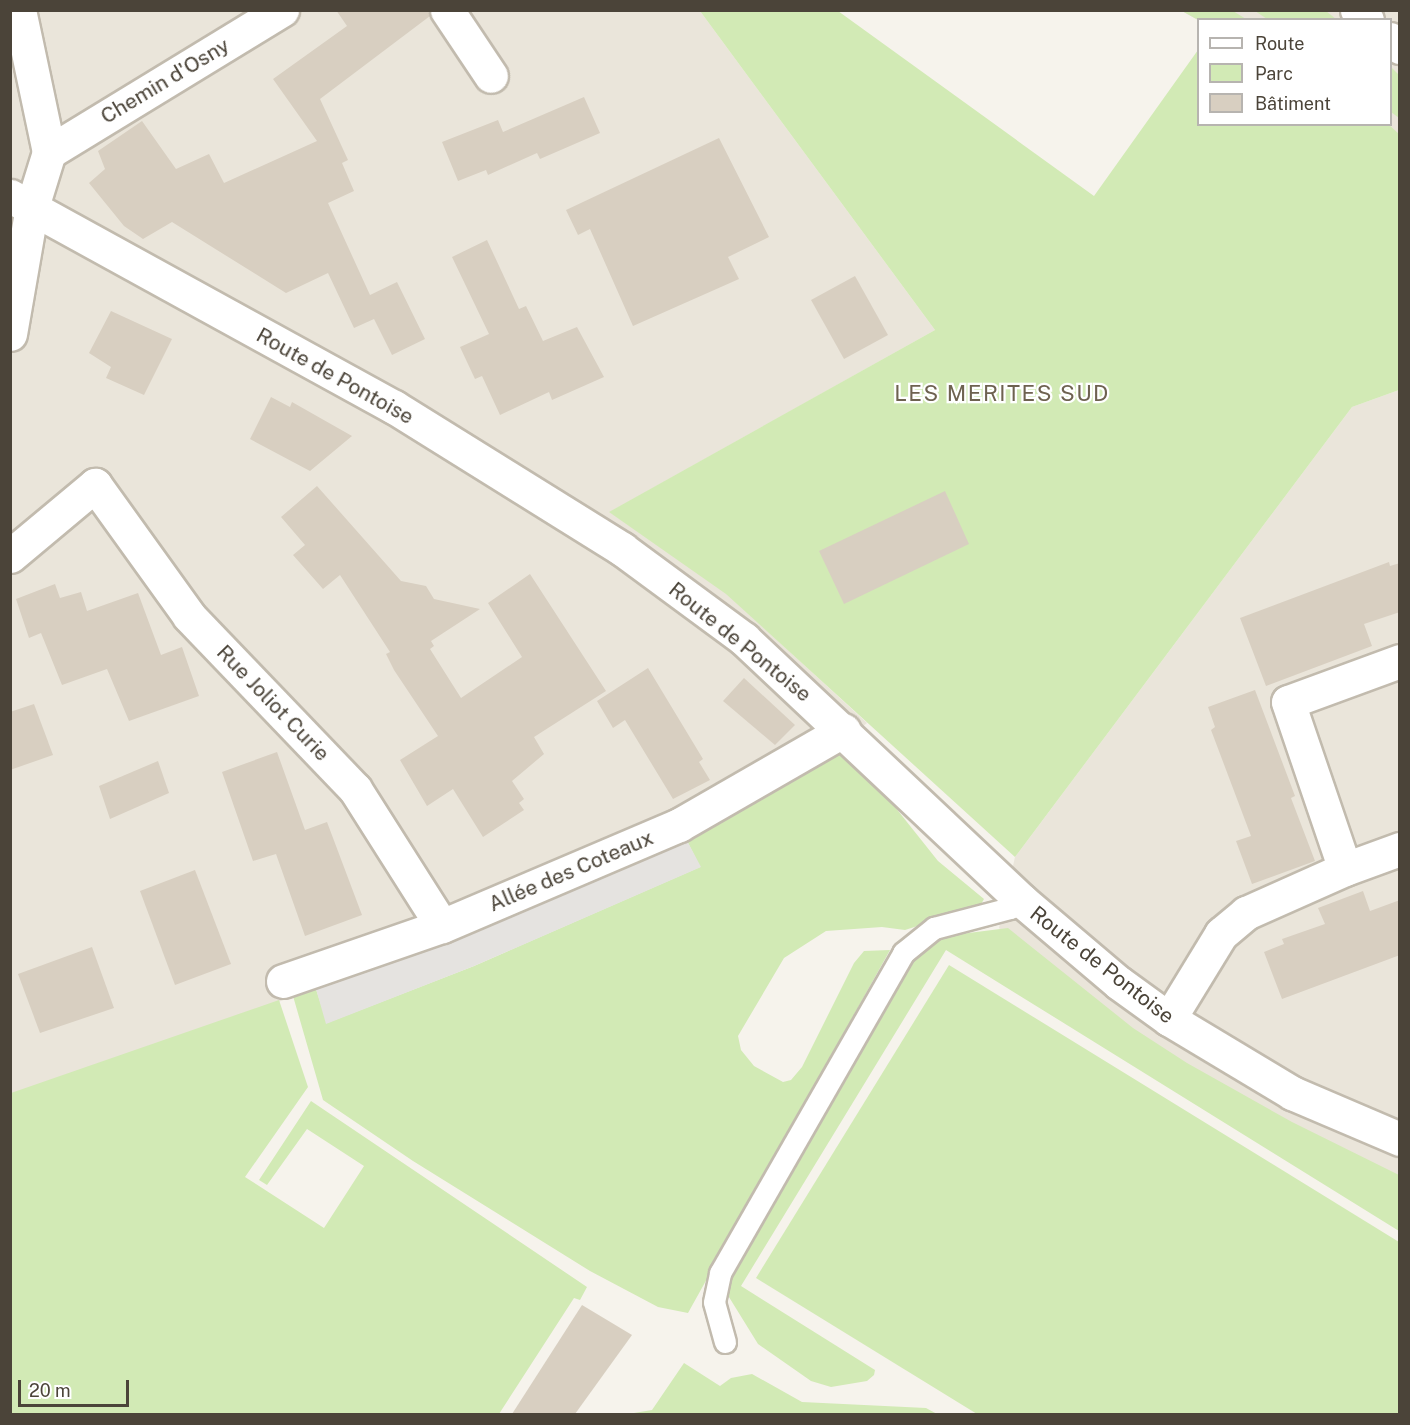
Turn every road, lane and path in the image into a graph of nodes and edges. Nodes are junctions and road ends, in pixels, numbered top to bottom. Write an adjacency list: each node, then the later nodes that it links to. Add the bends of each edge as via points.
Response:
1 (19, 10): 5 (street)
2 (282, 10): 5 (street, Chemin d'Osny)
3 (447, 10): 4 (street)
4 (491, 76)
5 (49, 152): 6 (street)
6 (21, 202): 7 (street); 10 (street, Route de Pontoise, via 394,407 548,500 713,615)
7 (10, 334)
8 (10, 556): 14 (street, Rue Joliot Curie, via 95,485 189,616 355,789)
9 (1400, 661): 12 (street, via 1288,702)
10 (844, 730): 13 (street, Route de Pontoise, via 919,807); 14 (street, Allée des Coteaux, via 679,825)
11 (1400, 849): 12 (street)
12 (1345, 869): 16 (street, via 1246,913 1221,933)
13 (1021, 900): 16 (street, Route de Pontoise, via 1093,963); 18 (lane, via 1010,908 934,928 903,953 720,1273 714,1302)
14 (442, 926): 15 (street, Allée des Coteaux)
15 (283, 981)
16 (1169, 1019): 17 (street, Route de Pontoise, via 1292,1093)
17 (1400, 1139)
18 (725, 1342)

